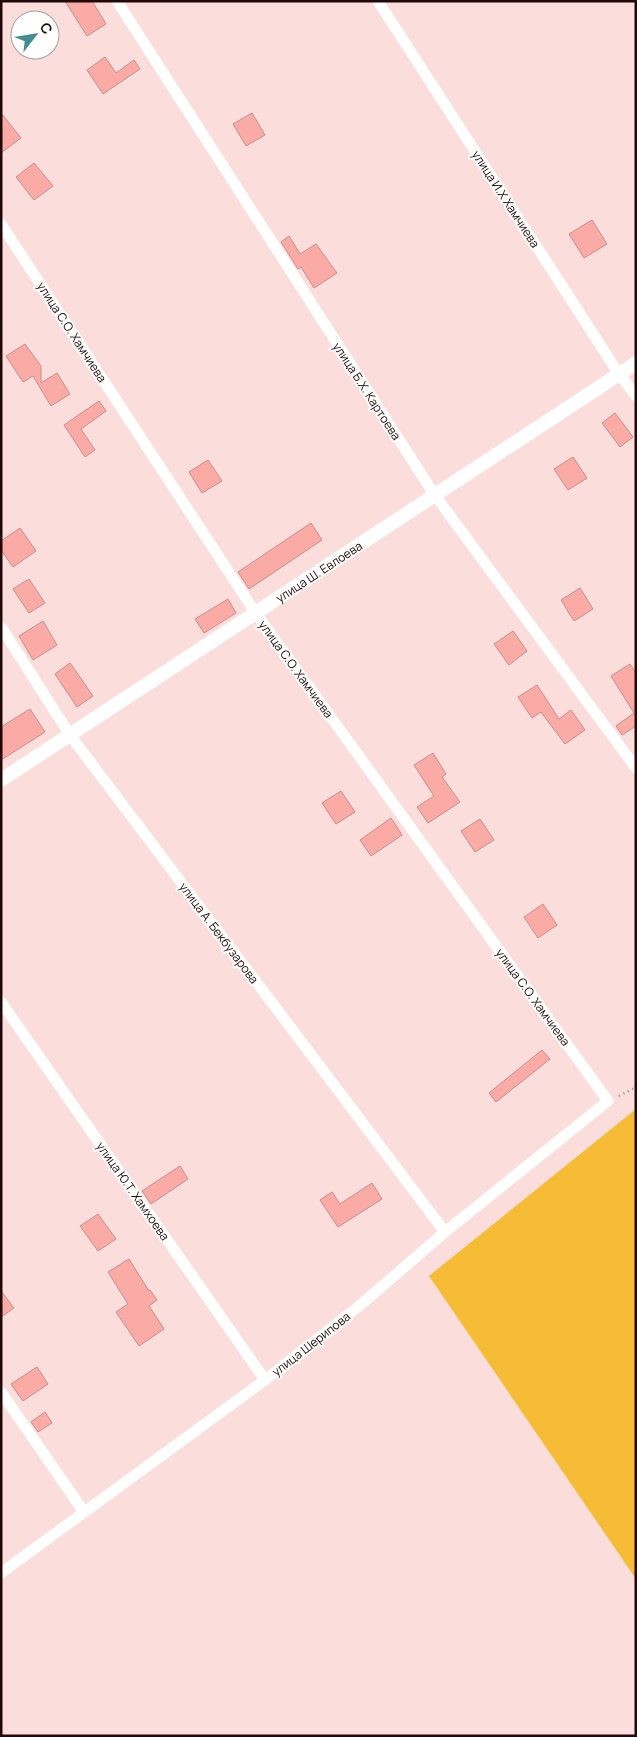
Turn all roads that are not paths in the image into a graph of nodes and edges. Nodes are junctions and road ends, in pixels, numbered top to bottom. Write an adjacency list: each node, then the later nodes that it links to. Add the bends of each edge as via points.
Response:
1 (117, 1): 7 (street, улица Б.Х. Картоева)
2 (378, 1): 5 (street, улица И.Х Хамчиева)
3 (1, 224): 8 (street, улица С.О. Хамчиева)
4 (636, 363): 5 (street, улица Ш. Евлоева)
5 (619, 374): 6 (street, улица И.Х Хамчиева); 7 (street, улица Ш. Евлоева)
6 (636, 396)
7 (434, 494): 8 (street, улица Ш. Евлоева); 11 (street, улица Б.Х. Картоева)
8 (255, 612): 10 (street, улица Ш. Евлоева); 14 (street, улица С.О. Хамчиева)
9 (1, 627): 10 (street, улица А. Бекбузарова)
10 (70, 735): 12 (street, улица Ш. Евлоева); 15 (street, улица А. Бекбузарова)
11 (636, 768)
12 (1, 780)
13 (1, 1002): 16 (street, улица Ю.Т. Хамхоева)
14 (608, 1101): 15 (street, улица Шерипова)
15 (445, 1232): 16 (street, улица Шерипова, via 358,1307)
16 (264, 1380): 18 (street, улица Шерипова)
17 (1, 1392): 18 (street)
18 (84, 1512): 19 (street, улица Шерипова)
19 (1, 1573)

